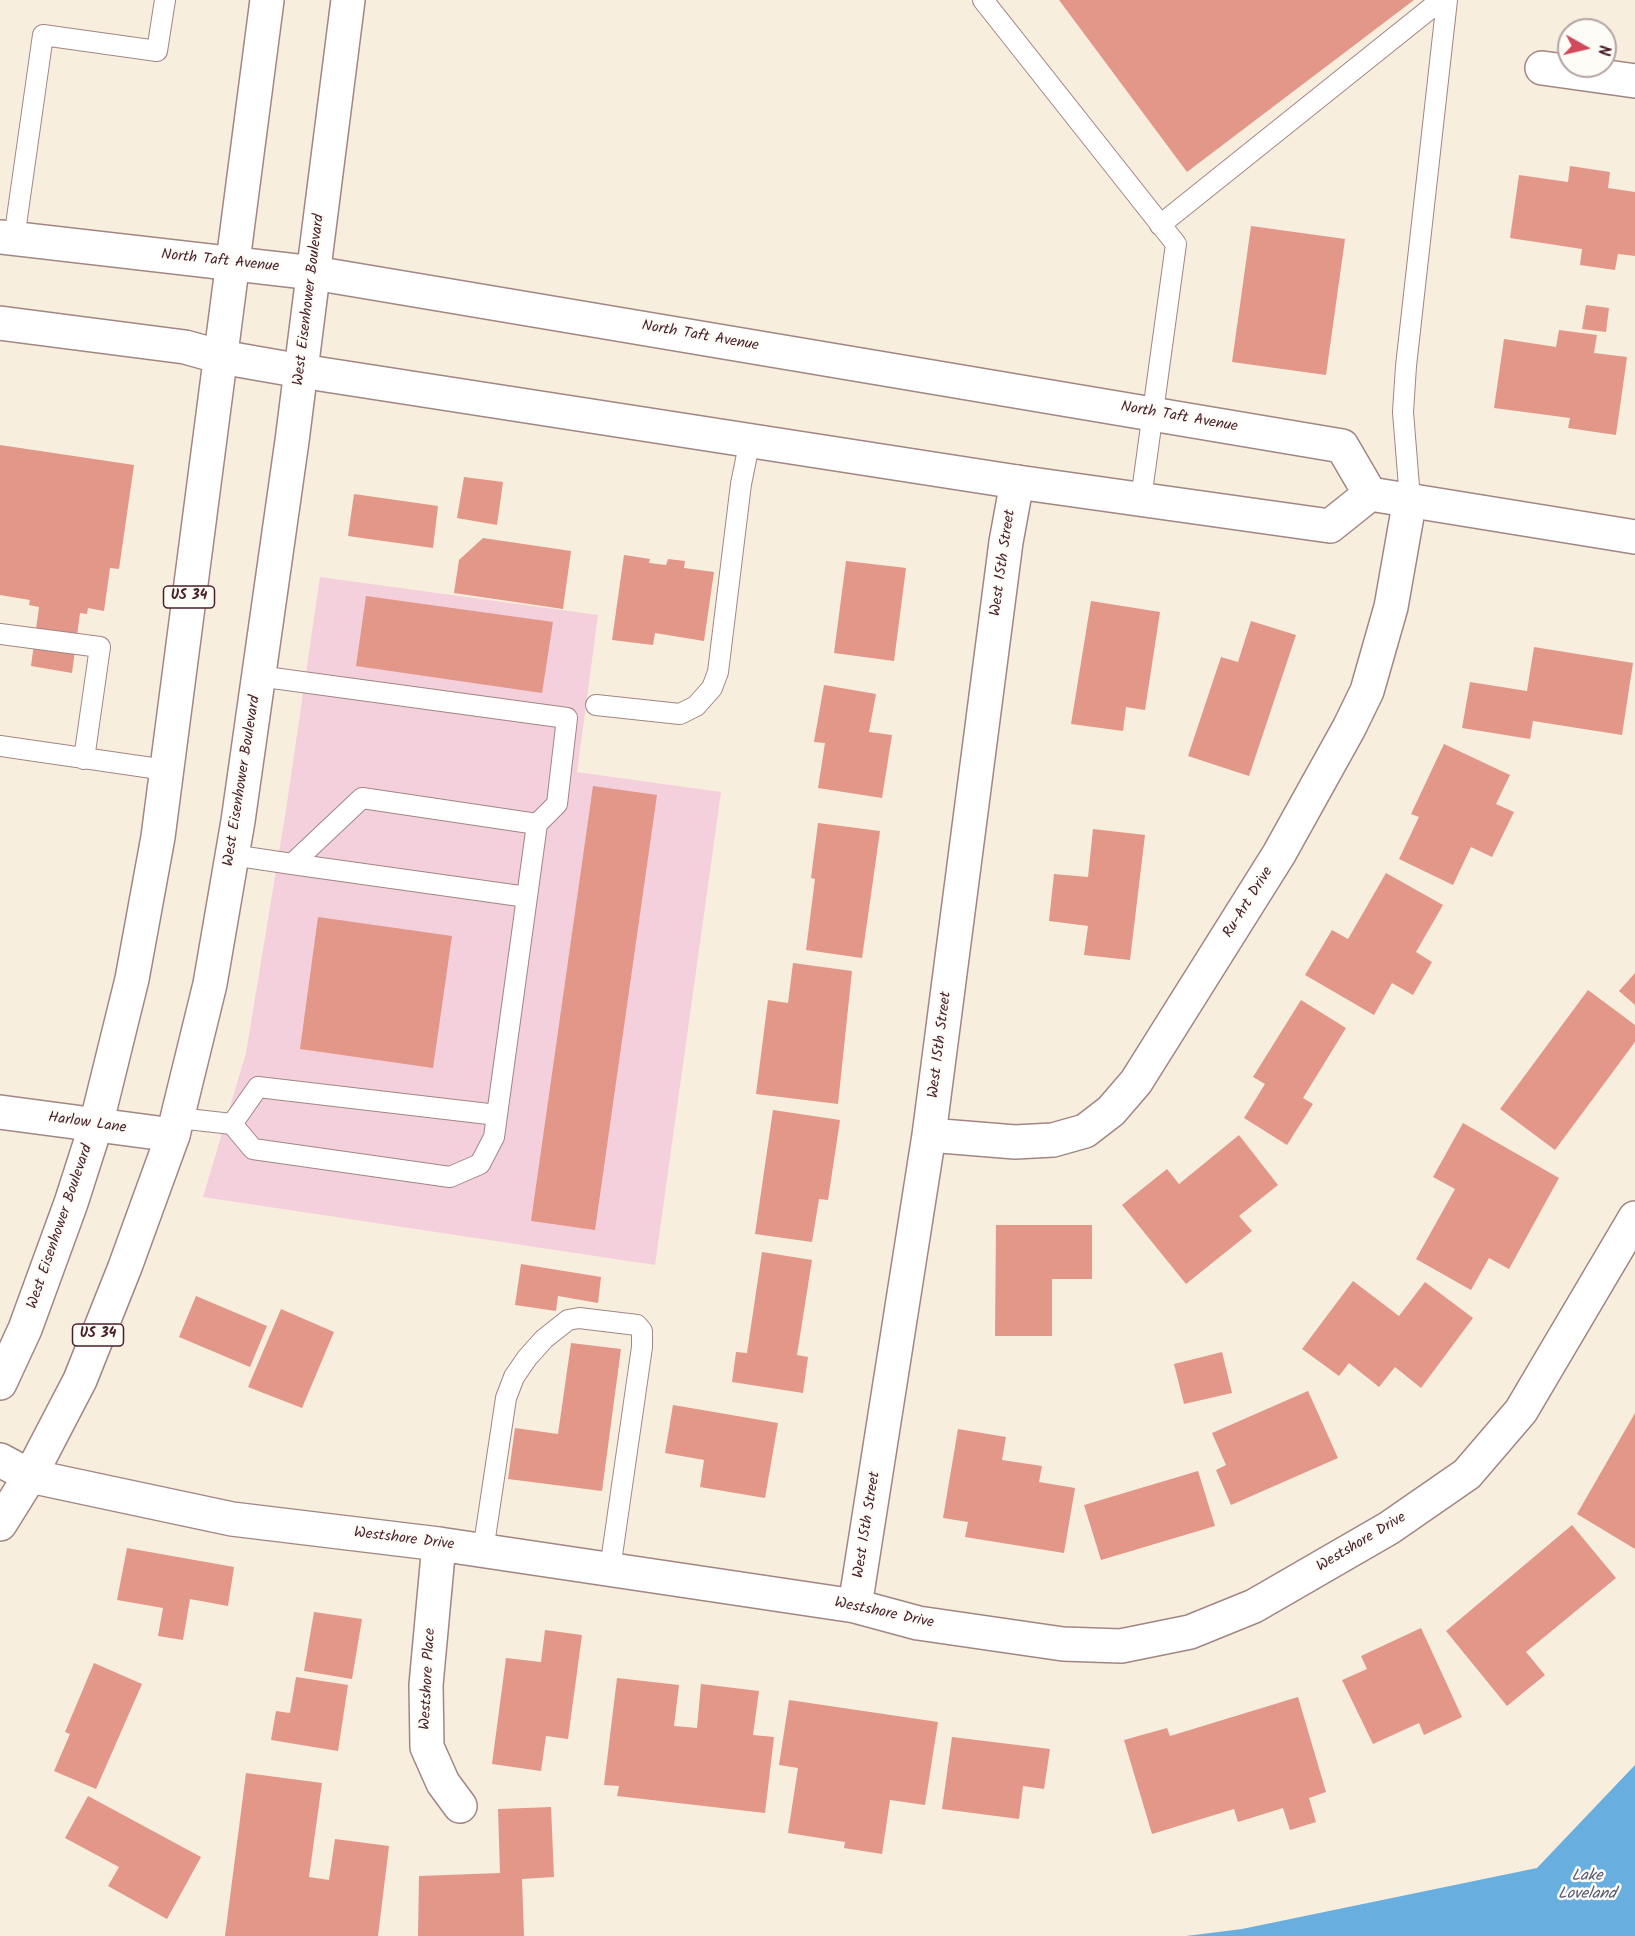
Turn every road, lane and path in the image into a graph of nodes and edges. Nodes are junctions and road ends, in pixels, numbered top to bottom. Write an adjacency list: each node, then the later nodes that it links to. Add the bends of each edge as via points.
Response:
1 (165, 0): 10 (lane, via 158,51 43,35)
2 (267, 0): 11 (main road, West Eisenhower Boulevard / US 34)
3 (348, 0): 12 (main road, West Eisenhower Boulevard / US 34)
4 (983, 0): 9 (lane)
5 (1441, 0): 9 (lane)
6 (1447, 0): 21 (lane, via 1406,366 1403,412)
7 (1542, 68): 8 (main road)
8 (1635, 81)
9 (1160, 225): 16 (lane, via 1176,244)
10 (7, 238): 11 (main road, North Taft Avenue)
11 (231, 264): 12 (main road, North Taft Avenue); 14 (main road, West Eisenhower Boulevard / US 34)
12 (314, 273): 15 (main road, West Eisenhower Boulevard / US 34); 16 (main road, North Taft Avenue)
13 (0, 323): 14 (main road, via 185,347)
14 (221, 357): 15 (main road); 28 (main road, West Eisenhower Boulevard / US 34)
15 (301, 371): 17 (main road); 24 (main road, West Eisenhower Boulevard / US 34)
16 (1154, 414): 19 (main road, North Taft Avenue, via 1342,446); 20 (lane)
17 (750, 440): 18 (main road); 25 (lane, via 718,672 711,688 696,706 680,714)
18 (1017, 482): 20 (main road); 38 (main road, West 15th Street)
19 (1370, 494): 20 (main road, via 1330,526); 21 (main road)
20 (1141, 499)
21 (1410, 499): 22 (main road); 38 (main road, Ru-Art Drive, via 1391,607 1367,691 1280,854 1136,1082 1111,1112 1084,1131 1053,1140 1015,1142)
22 (1635, 537)
23 (0, 634): 27 (lane, via 100,647)
24 (258, 676): 29 (lane, via 567,718 556,804); 30 (main road, West Eisenhower Boulevard / US 34)
25 (596, 705)
26 (0, 746): 27 (lane)
27 (84, 759): 28 (lane)
28 (166, 770): 36 (main road, West Eisenhower Boulevard / US 34, via 132,979)
29 (537, 824): 31 (lane, via 362,798); 32 (lane)
30 (232, 855): 31 (lane); 37 (main road, West Eisenhower Boulevard / US 34, via 210,984)
31 (292, 864): 32 (lane)
32 (527, 897): 34 (lane)
33 (0, 1112): 36 (main road, Harlow Lane)
34 (497, 1115): 35 (lane, via 258,1087); 35 (lane, via 494,1137 480,1164 450,1177 253,1149)
35 (232, 1124): 37 (lane)
36 (96, 1125): 37 (main road, Harlow Lane); 40 (main road, West Eisenhower Boulevard / US 34, via 26,1329)
37 (175, 1126): 42 (main road, West Eisenhower Boulevard / US 34, via 80,1380)
38 (929, 1135): 47 (main road, West 15th Street)
39 (1635, 1218): 47 (main road, Westshore Drive, via 1521,1411 1467,1474 1389,1528 1254,1606 1190,1632 1121,1646 1063,1644 918,1623)
40 (0, 1383)
41 (0, 1460): 42 (main road, Westshore Drive)
42 (30, 1476): 43 (main road, West Eisenhower Boulevard / US 34); 44 (main road, Westshore Drive, via 232,1519)
43 (0, 1524)
44 (439, 1544): 45 (main road, Westshore Drive); 48 (main road, Westshore Place, via 426,1685 427,1747 443,1783)
45 (483, 1551): 46 (main road, Westshore Drive); 46 (lane, via 506,1398 514,1377 544,1340 568,1320 637,1325 642,1331 642,1347)
46 (610, 1569): 47 (main road, Westshore Drive)
47 (855, 1606)
48 (460, 1806)

